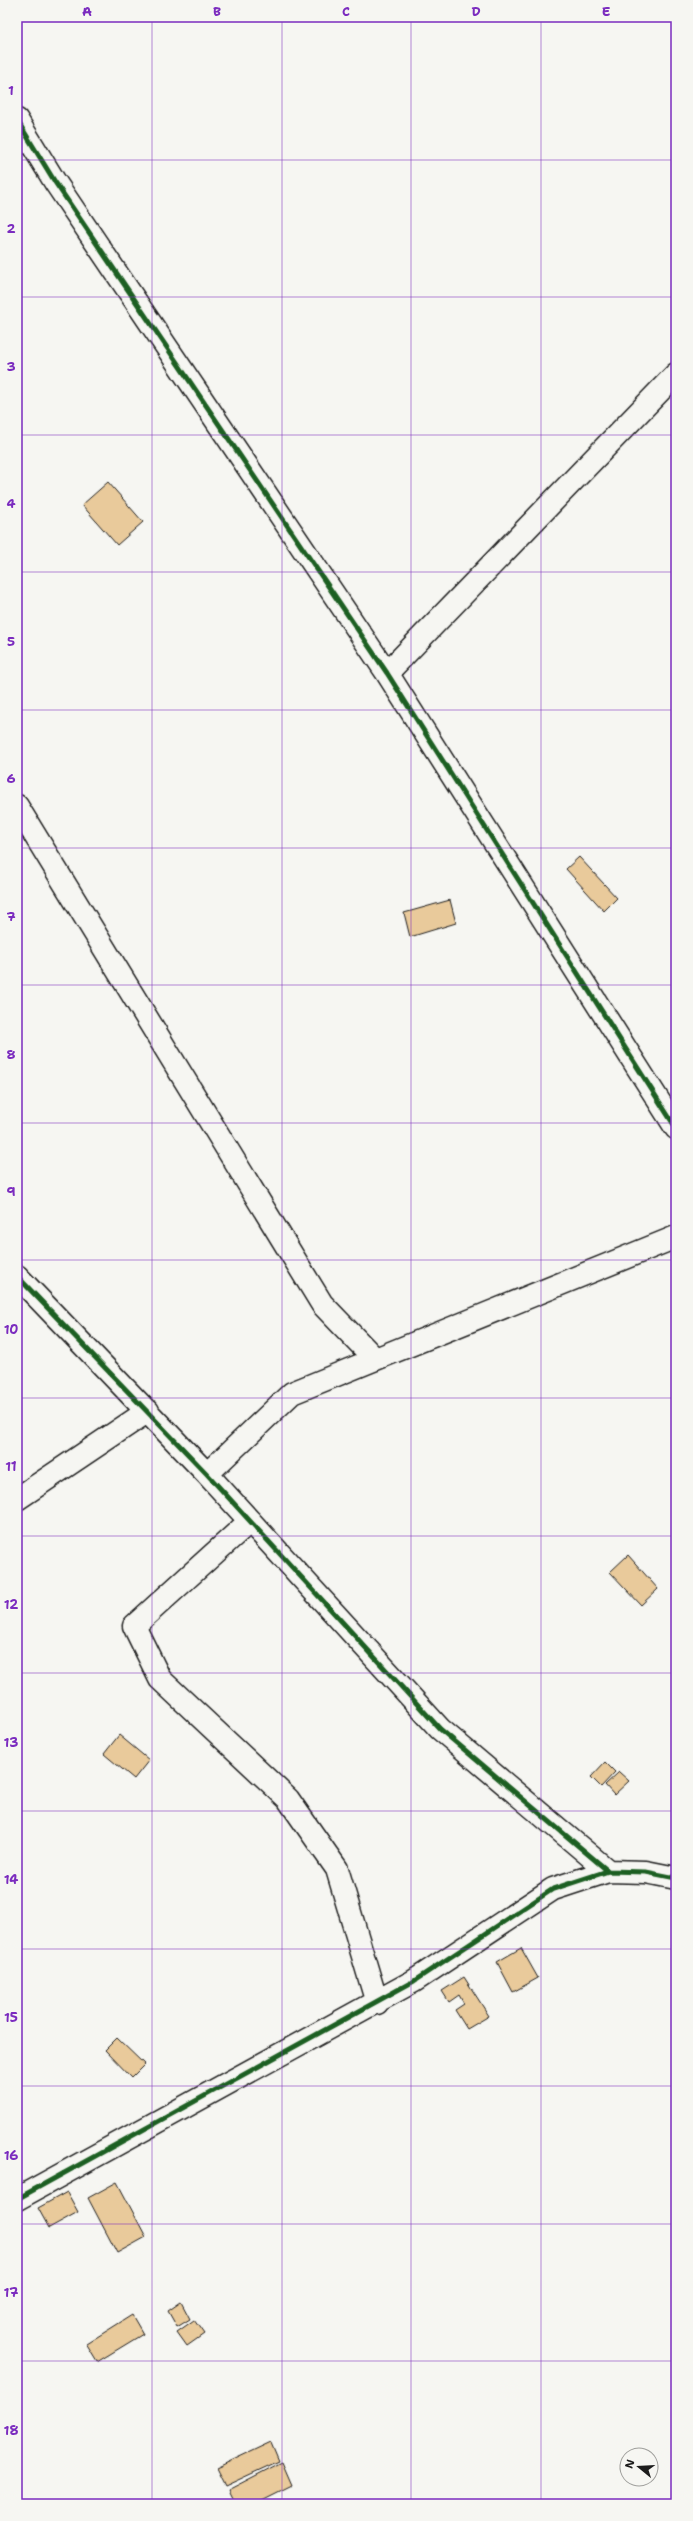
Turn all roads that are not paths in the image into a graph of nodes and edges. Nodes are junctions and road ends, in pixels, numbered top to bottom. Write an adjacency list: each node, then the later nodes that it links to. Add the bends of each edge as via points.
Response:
1 (17, 120): 3 (street, via 55,182)
2 (676, 374): 3 (street)
3 (387, 673): 5 (street)
4 (17, 806): 8 (street, via 322,1304)
5 (676, 1128)
6 (676, 1237): 8 (street)
7 (17, 1276): 9 (street)
8 (374, 1358): 10 (street, via 292,1393)
9 (148, 1411): 10 (street); 11 (street)
10 (207, 1474): 12 (street)
11 (17, 1499)
12 (250, 1521): 13 (street, via 440,1729); 15 (street, via 134,1626 160,1679 288,1799 337,1869)
13 (608, 1871): 14 (street, via 646,1872); 15 (street, via 553,1889)
14 (676, 1878)
15 (377, 2003): 16 (street)
16 (17, 2199)

